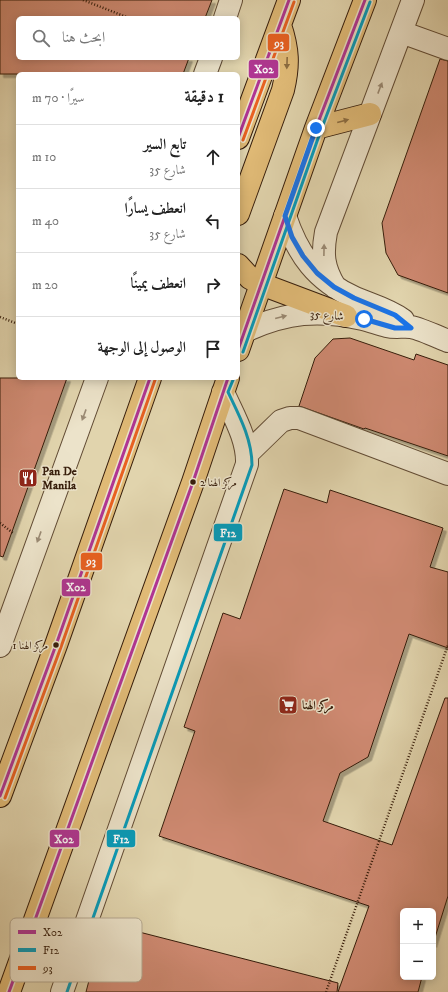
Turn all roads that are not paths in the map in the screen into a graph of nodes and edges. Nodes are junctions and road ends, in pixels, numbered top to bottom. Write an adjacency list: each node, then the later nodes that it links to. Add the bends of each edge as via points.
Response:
1 (231, 0): 5 (street)
2 (289, 0): 6 (main road)
3 (365, 0): 12 (main road)
4 (413, 0): 7 (street)
5 (226, 16)
6 (280, 25): 13 (main road); 14 (main road, one-way to 14, via 287,57 283,90)
7 (401, 32): 8 (street); 11 (street, one-way to 7)
8 (448, 49)
9 (210, 60): 10 (street)
10 (206, 72)
11 (370, 114): 12 (main road, one-way to 11); 18 (street, one-way to 11, via 324,261 323,246)
12 (316, 128): 15 (main road)
13 (240, 133)
14 (240, 208)
15 (285, 216): 17 (main road); 18 (street, شارع 35, via 292,237 303,256 317,273)
16 (240, 267): 17 (main road, via 250,278)
17 (261, 284): 19 (main road); 21 (main road)
18 (334, 287): 20 (street, شارع 35, via 395,315)
19 (346, 316): 20 (street, شارع 35, via 395,328); 21 (street, شارع 35, one-way to 19, via 265,322 285,316 326,313)
20 (411, 328): 22 (street, شارع 35)
21 (242, 340)
22 (448, 341)
23 (96, 380): 28 (street, one-way to 28)
24 (149, 380): 29 (main road)
25 (225, 385): 26 (street); 30 (main road, via 193,482)
26 (247, 454): 27 (street, via 281,421 299,418); 31 (street, via 244,474)
27 (448, 474)
28 (0, 646)
29 (0, 796)
30 (36, 918)
31 (88, 918)
32 (13, 982): 34 (main road)
33 (66, 982): 35 (street)
34 (9, 992)
35 (62, 992)

